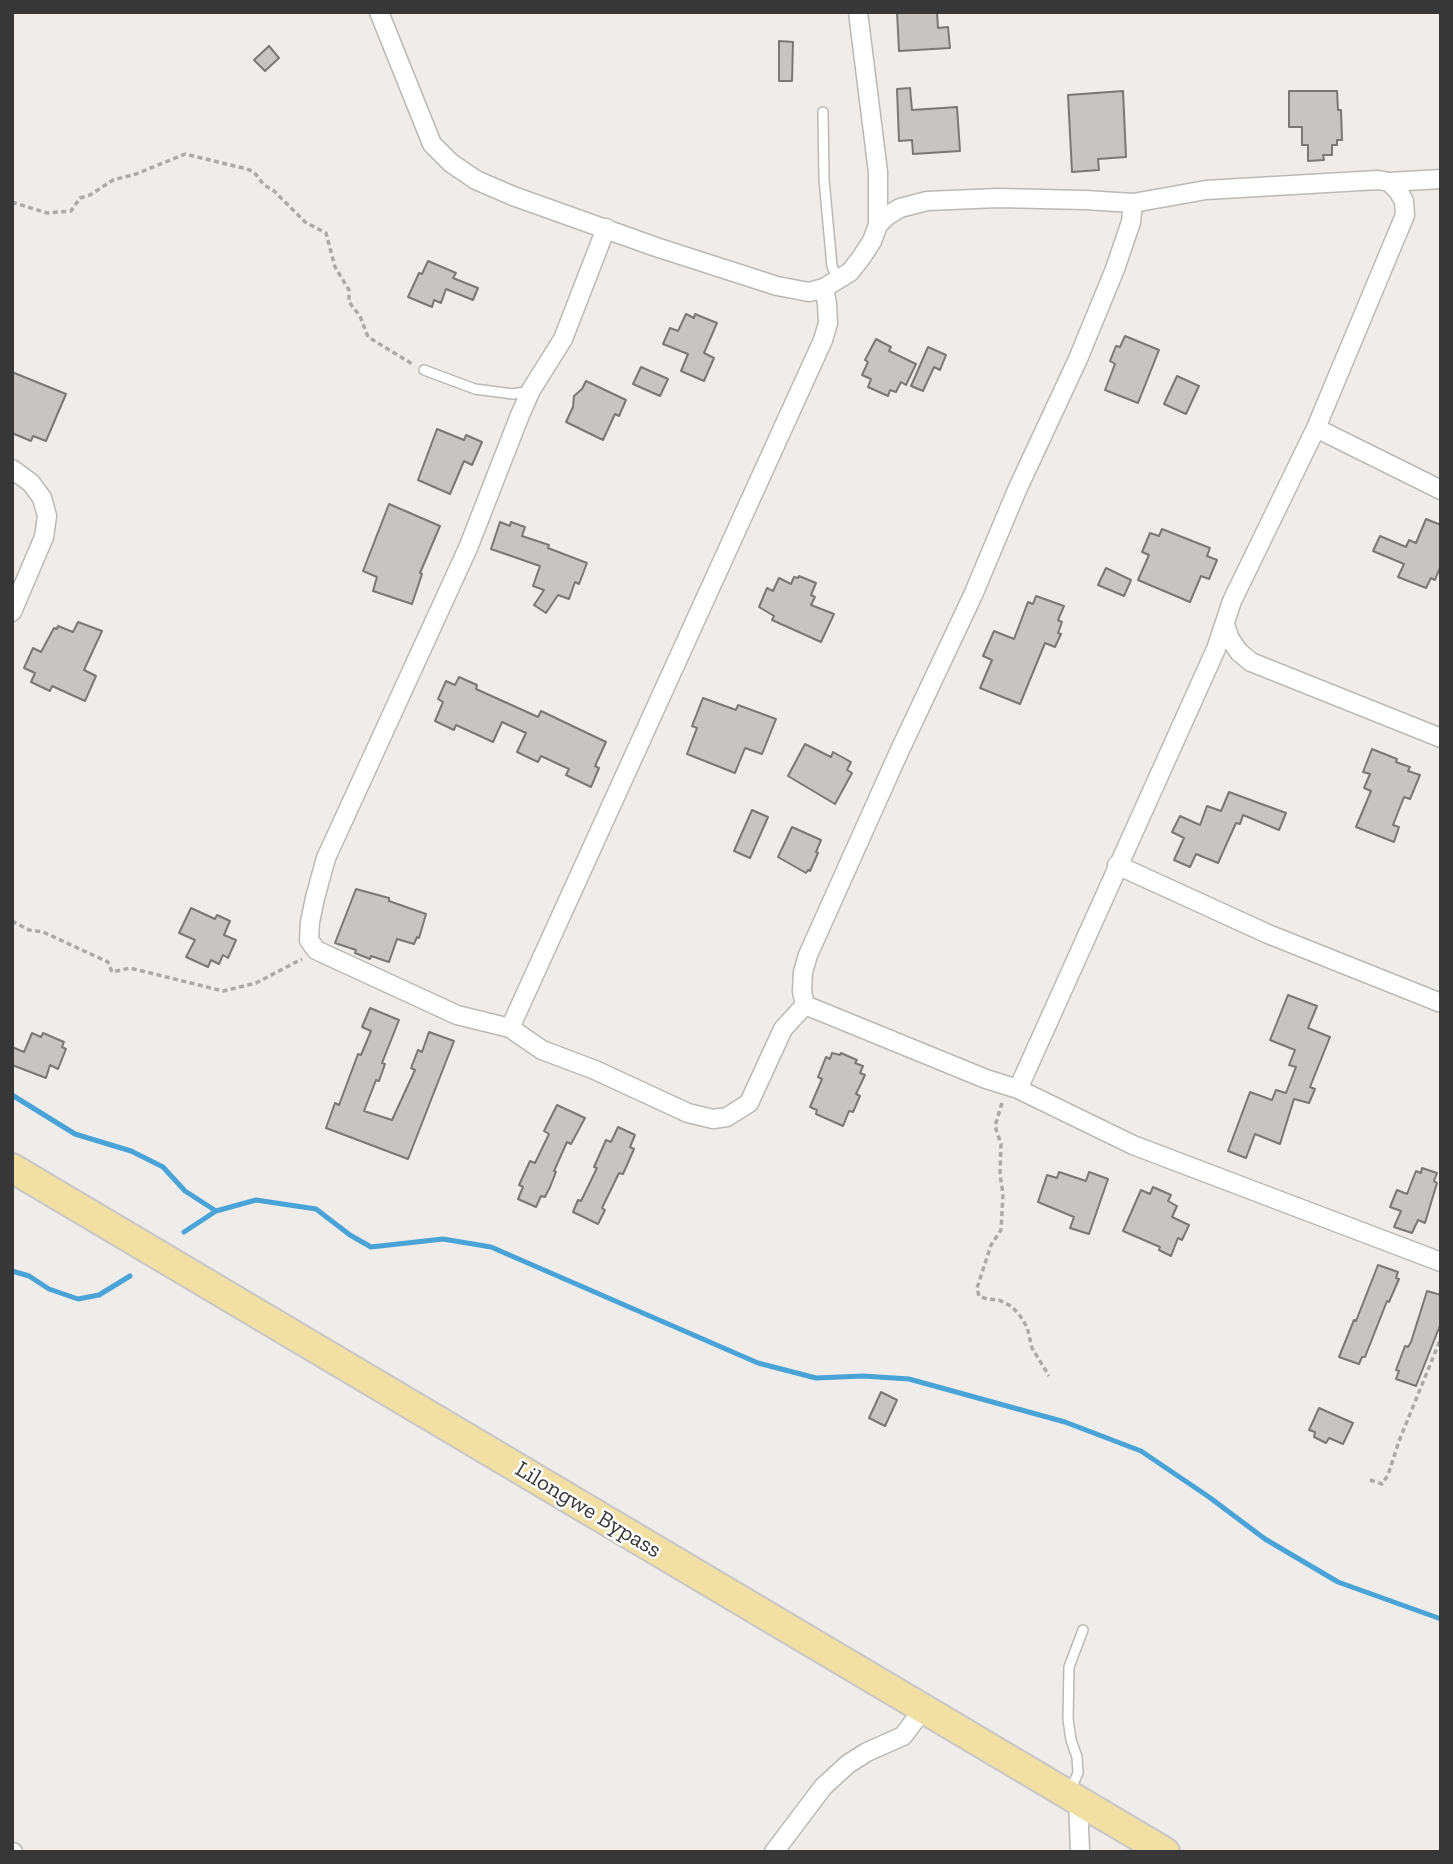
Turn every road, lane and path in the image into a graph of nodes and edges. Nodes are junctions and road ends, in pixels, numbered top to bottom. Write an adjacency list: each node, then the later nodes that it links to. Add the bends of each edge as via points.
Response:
1 (379, 12): 9 (street, via 432,144 451,163 513,196)
2 (858, 12): 8 (street, via 878,172)
3 (824, 112): 10 (lane)
4 (1441, 179): 5 (street)
5 (1389, 182): 7 (street, via 1206,190); 13 (street, via 1404,201 1405,215)
6 (12, 202): 11 (path, via 47,213 71,211 80,198 113,180 185,154 247,169 305,222 326,233 335,267 349,290 349,302 368,337)
7 (1133, 203): 8 (street, via 998,198 927,201 900,208); 23 (street, via 1115,270 1078,359 808,955 803,972)
8 (878, 225): 10 (street, via 861,258)
9 (606, 228): 10 (street, via 777,286 809,292); 12 (street, via 563,339)
10 (831, 285): 24 (street, via 823,340)
11 (424, 370): 12 (lane, via 475,389 513,394)
12 (531, 390): 21 (street, via 468,548 326,858 310,922 309,940)
13 (1316, 428): 15 (street); 17 (street, via 1255,550)
14 (12, 469): 16 (street, via 32,483 47,516 44,537)
15 (1441, 490)
16 (12, 612)
17 (1225, 625): 18 (street, via 1239,653 1251,662); 19 (street)
18 (1441, 738)
19 (1117, 866): 22 (street, via 1268,934); 26 (street)
20 (12, 921): 21 (path, via 108,962 112,972 130,968 223,991 256,983)
21 (316, 950): 24 (street, via 457,1015)
22 (1441, 1003)
23 (805, 1005): 24 (street, via 783,1029 749,1103 727,1117 713,1119 688,1113 542,1050); 25 (street)
24 (510, 1028)
25 (986, 1079): 26 (street); 30 (path, via 1002,1104 995,1126 1001,1144 1003,1194 1001,1230 977,1288 979,1296 999,1300 1020,1314 1032,1348)
26 (1018, 1089): 28 (street, via 1133,1144)
27 (12, 1168): 33 (main road, Lilongwe Bypass)
28 (1441, 1262)
29 (1441, 1338): 31 (path, via 1388,1475 1382,1484)
30 (1049, 1376)
31 (1370, 1480)
32 (1083, 1630): 34 (lane, via 1069,1667 1068,1719 1078,1773)
33 (924, 1708): 34 (main road, Lilongwe Bypass); 35 (street, via 903,1736 858,1758 823,1787)
34 (1073, 1797): 36 (street); 37 (main road, Lilongwe Bypass)
35 (774, 1852)
36 (1080, 1852)
37 (1165, 1852)

